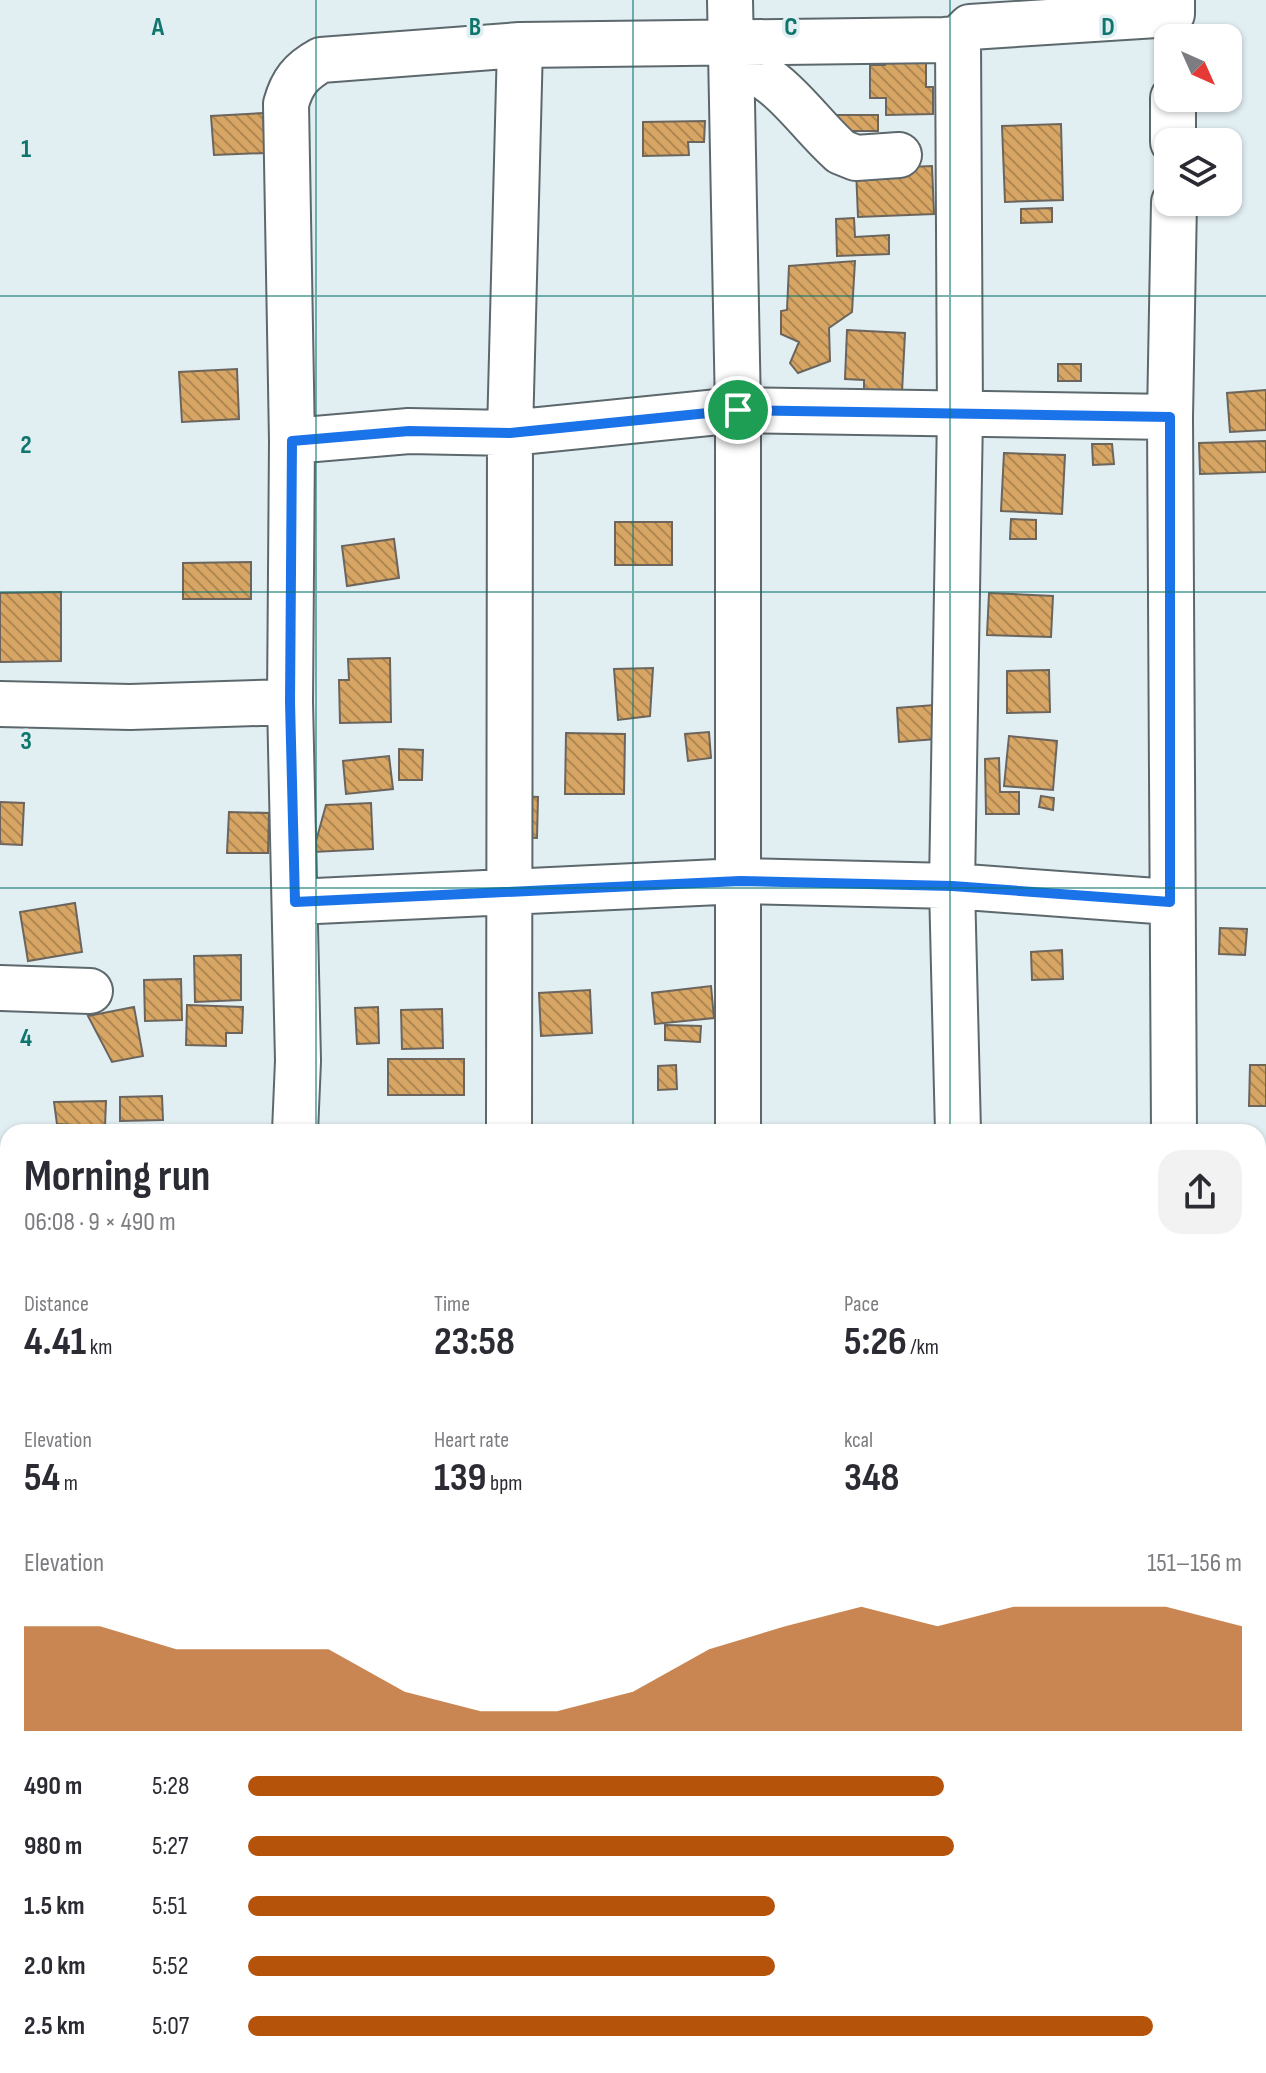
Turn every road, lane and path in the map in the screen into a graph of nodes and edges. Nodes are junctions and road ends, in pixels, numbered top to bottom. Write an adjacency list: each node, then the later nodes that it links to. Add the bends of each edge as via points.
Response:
1 (730, 0): 5 (street)
2 (1172, 17): 3 (street, via 970,27)
3 (958, 39): 5 (street); 9 (street)
4 (520, 45): 5 (street); 11 (street); 12 (street, via 321,60 291,85 286,104)
5 (732, 54): 6 (street, via 770,79 841,152 856,158); 8 (street)
6 (899, 155)
7 (1174, 216): 10 (street)
8 (738, 410): 9 (street); 11 (street); 15 (street)
9 (960, 415): 10 (street); 16 (street)
10 (1170, 417): 19 (street)
11 (510, 433): 12 (street, via 409,431); 17 (street)
12 (292, 441): 13 (street)
13 (290, 702): 14 (street); 18 (street)
14 (0, 704)
15 (740, 881): 16 (street); 17 (street); 24 (street)
16 (952, 886): 19 (street); 25 (street)
17 (510, 892): 18 (street); 23 (street)
18 (295, 902): 22 (street)
19 (1170, 902): 26 (street)
20 (0, 988): 21 (street)
21 (90, 991)
22 (295, 1124)
23 (509, 1124)
24 (738, 1124)
25 (958, 1124)
26 (1174, 1124)

